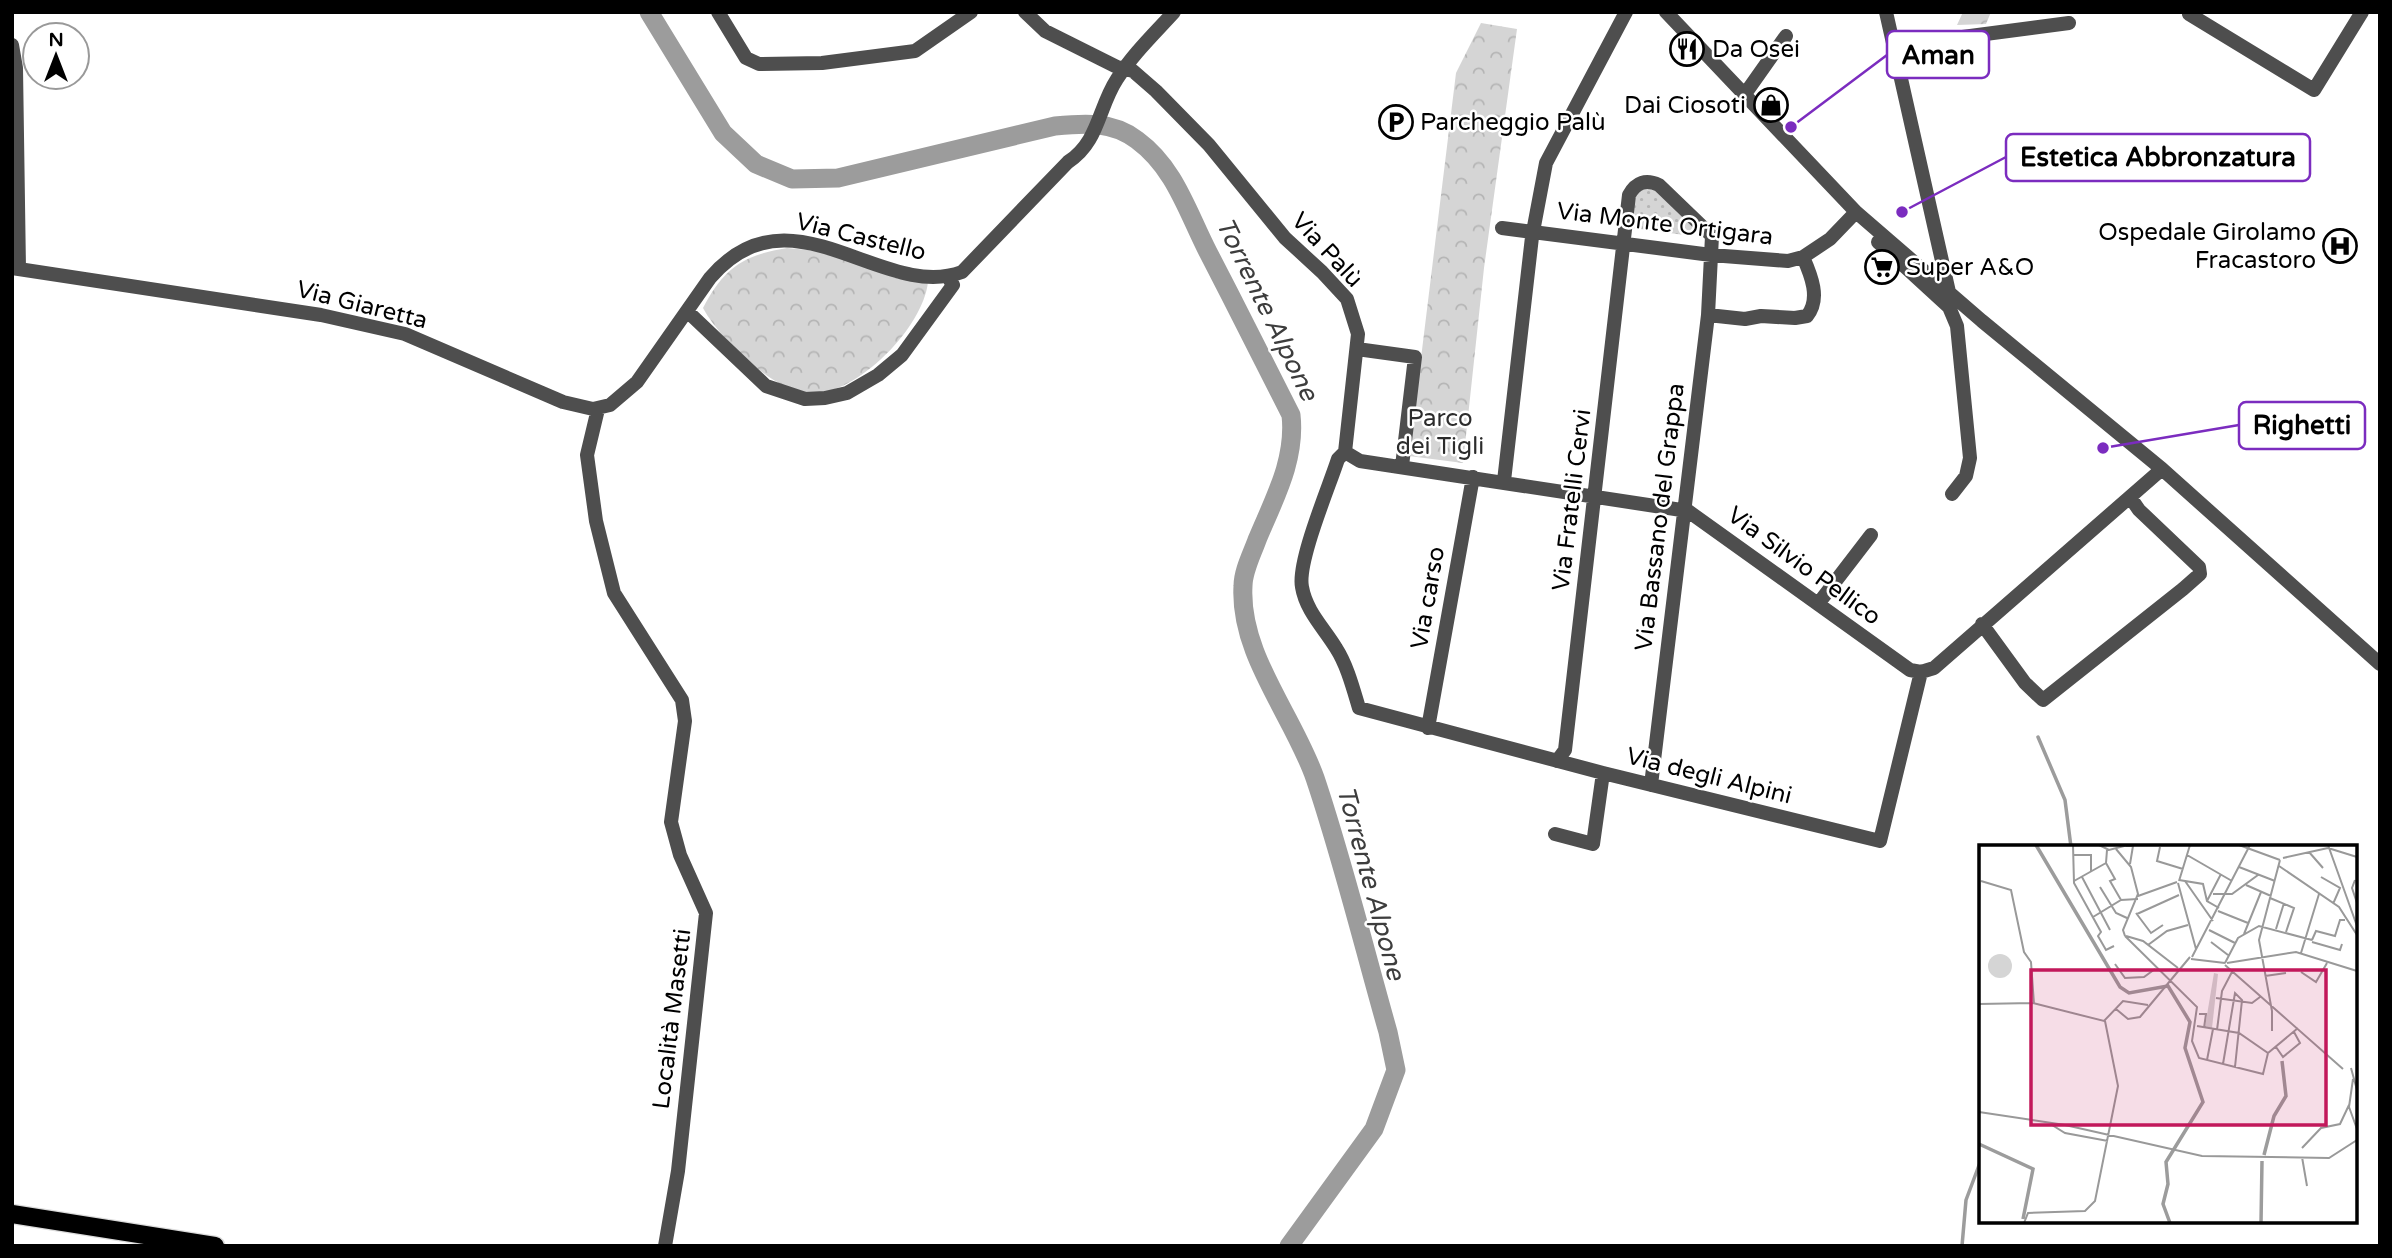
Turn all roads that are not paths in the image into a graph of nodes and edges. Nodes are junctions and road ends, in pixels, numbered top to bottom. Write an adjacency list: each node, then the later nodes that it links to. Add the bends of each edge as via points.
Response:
1 (718, 12): 2 (street, via 746,58 759,64 833,62 915,51)
2 (971, 12)
3 (1026, 12): 14 (street, Via Palù, via 1045,31)
4 (1174, 12): 14 (street, Via Castello)
5 (1626, 12): 19 (street, via 1546,163)
6 (1666, 12): 15 (street)
7 (1886, 12): 13 (street)
8 (2362, 12): 9 (street, via 2314,90)
9 (2189, 14)
10 (2069, 23): 13 (street)
11 (1786, 36): 15 (street)
12 (12, 45): 25 (street, via 16,68)
13 (1894, 46): 18 (street)
14 (1124, 68): 27 (street, Via Castello, via 1088,147 1057,173 979,257); 31 (street, Via Palù, via 1177,110 1284,238 1335,285 1352,312)
15 (1745, 94): 16 (street)
16 (1853, 215): 23 (street); 24 (street, Via Monte Ortigara, via 1830,239); 26 (street)
17 (1502, 228): 19 (street, Via Monte Ortigara)
18 (1935, 230): 21 (street); 28 (street)
19 (1535, 232): 20 (street, Via Monte Ortigara); 37 (street)
20 (1624, 242): 22 (street, Via Monte Ortigara); 22 (street, Via Fratelli Cervi, via 1629,195 1650,181 1709,232); 39 (street, Via Fratelli Cervi)
21 (1928, 252): 23 (street); 26 (street)
22 (1711, 255): 24 (street, Via Monte Ortigara, via 1788,261); 30 (street, Via Bassano del Grappa)
23 (1908, 256): 26 (street)
24 (1803, 257): 30 (street, via 1813,289 1814,304 1807,316 1745,319)
25 (16, 268): 32 (street, Via Giaretta, via 321,315 405,334 563,402)
26 (1921, 272): 28 (street)
27 (948, 277): 29 (street, Via Castello, via 926,277 846,253 775,241 731,257); 29 (street, Via Castello, via 953,285 902,355 847,393 825,398 805,399 765,386)
28 (1949, 300): 35 (street); 38 (street, via 1958,326 1970,441 1966,476)
29 (687, 311): 32 (street, via 637,382 618,400)
30 (1707, 315): 41 (street, Via Bassano del Grappa)
31 (1357, 349): 33 (street, Via Palù); 34 (street, via 1415,357)
32 (598, 409): 57 (street, Località Masetti, via 587,455 596,521 614,593 682,700 685,721 671,822 706,913 678,1171)
33 (1345, 452): 34 (street, Via Silvio Pellico, via 1360,461); 47 (street, Via Palù, via 1338,459 1307,552 1301,587 1337,649)
34 (1402, 466): 36 (street, Via Silvio Pellico)
35 (2162, 469): 40 (street); 45 (street)
36 (1473, 477): 37 (street, Via Silvio Pellico); 48 (street, Via carso)
37 (1504, 481): 39 (street, Via Silvio Pellico)
38 (1952, 494)
39 (1596, 495): 41 (street, Via Silvio Pellico); 49 (street, Via Fratelli Cervi, via 1565,750)
40 (2130, 497): 44 (street); 44 (street, via 2199,568 2200,574 2183,589 2043,700)
41 (1682, 509): 43 (street, Via Silvio Pellico); 51 (street, Via Bassano del Grappa)
42 (1871, 535): 43 (street)
43 (1818, 604): 46 (street, Via Silvio Pellico, via 1910,670)
44 (1982, 624): 46 (street, via 1934,668)
45 (2380, 664)
46 (1922, 672): 51 (street, Via degli Alpini, via 1883,838 1876,841)
47 (1359, 708): 48 (street, Via degli Alpini)
48 (1428, 727): 49 (street, Via degli Alpini)
49 (1558, 761): 50 (street, Via degli Alpini)
50 (1603, 774): 51 (street, Via degli Alpini); 52 (street, via 1593,844)
51 (1651, 785)
52 (1555, 834)
53 (12, 1214): 54 (main road)
54 (141, 1234): 55 (main road); 56 (main road)
55 (157, 1246)
56 (215, 1246)
57 (665, 1246)

